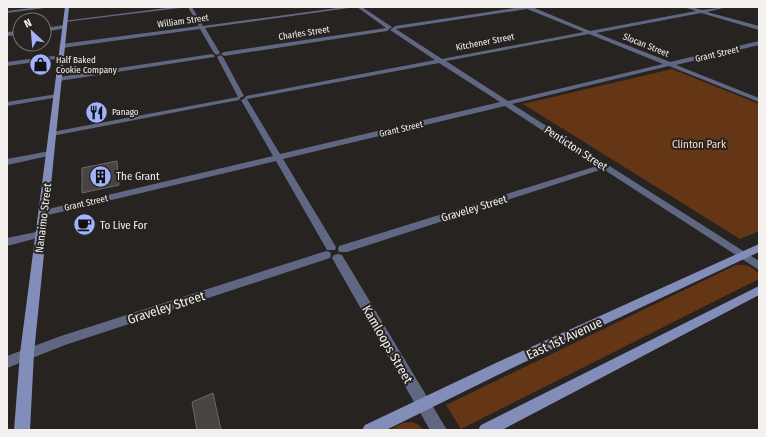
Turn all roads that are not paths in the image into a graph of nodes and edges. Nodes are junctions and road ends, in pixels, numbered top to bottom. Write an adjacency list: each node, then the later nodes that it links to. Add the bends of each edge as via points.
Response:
1 (50, 7): 10 (street)
2 (67, 7): 12 (main road, Nanaimo Street)
3 (186, 7): 12 (street)
4 (190, 7): 13 (street, Kamloops Street)
5 (354, 7): 13 (street, William Street)
6 (359, 7): 15 (street, Penticton Street)
7 (527, 7): 15 (street, Charles Street); 17 (street, Slocan Street)
8 (686, 7): 11 (street)
9 (726, 7): 11 (street, Kitchener Street)
10 (7, 12)
11 (702, 12): 16 (street); 17 (street, Kitchener Street)
12 (65, 24): 14 (street); 19 (main road, Nanaimo Street)
13 (202, 27): 19 (street, William Street); 20 (street, Kamloops Street)
14 (52, 28)
15 (391, 28): 20 (street, Charles Street); 22 (street, Penticton Street)
16 (759, 28)
17 (590, 32): 22 (street, Kitchener Street); 24 (street, Slocan Street)
18 (759, 44): 24 (street, Grant Street)
19 (62, 46): 21 (main road, Nanaimo Street)
20 (218, 55): 25 (street, Charles Street); 27 (street, Kamloops Street)
21 (61, 57): 23 (street); 25 (main road, Nanaimo Street)
22 (441, 61): 27 (street, Kitchener Street); 29 (street, Penticton Street)
23 (7, 64)
24 (670, 64): 28 (street, Slocan Street); 29 (street, Grant Street)
25 (59, 79): 26 (main road, Nanaimo Street)
26 (57, 96): 30 (street); 31 (main road, Nanaimo Street)
27 (243, 98): 31 (street, Kitchener Street); 33 (street, Kamloops Street)
28 (759, 100)
29 (508, 103): 33 (street, Grant Street); 35 (street, Penticton Street)
30 (7, 104)
31 (52, 134): 32 (main road, Nanaimo Street)
32 (50, 154): 34 (street); 36 (main road, Nanaimo Street)
33 (279, 158): 36 (street, Grant Street); 40 (street, Kamloops Street)
34 (7, 162)
35 (604, 166): 40 (street, Graveley Street); 41 (street, Penticton Street)
36 (44, 213): 37 (main road, Nanaimo Street)
37 (41, 234): 38 (street); 44 (main road, Nanaimo Street)
38 (7, 242)
39 (759, 248): 41 (main road, East 1st Avenue)
40 (334, 252): 44 (street, Graveley Street); 46 (street, Kamloops Street)
41 (743, 256): 42 (street, Penticton Street); 46 (main road, East 1st Avenue)
42 (759, 266)
43 (759, 290): 50 (main road)
44 (27, 354): 45 (street, Graveley Street); 47 (main road, Nanaimo Street)
45 (7, 362)
46 (423, 405): 48 (main road, East 1st Avenue); 49 (street, Kamloops Street)
47 (22, 430)
48 (370, 430)
49 (439, 430)
50 (486, 430)

